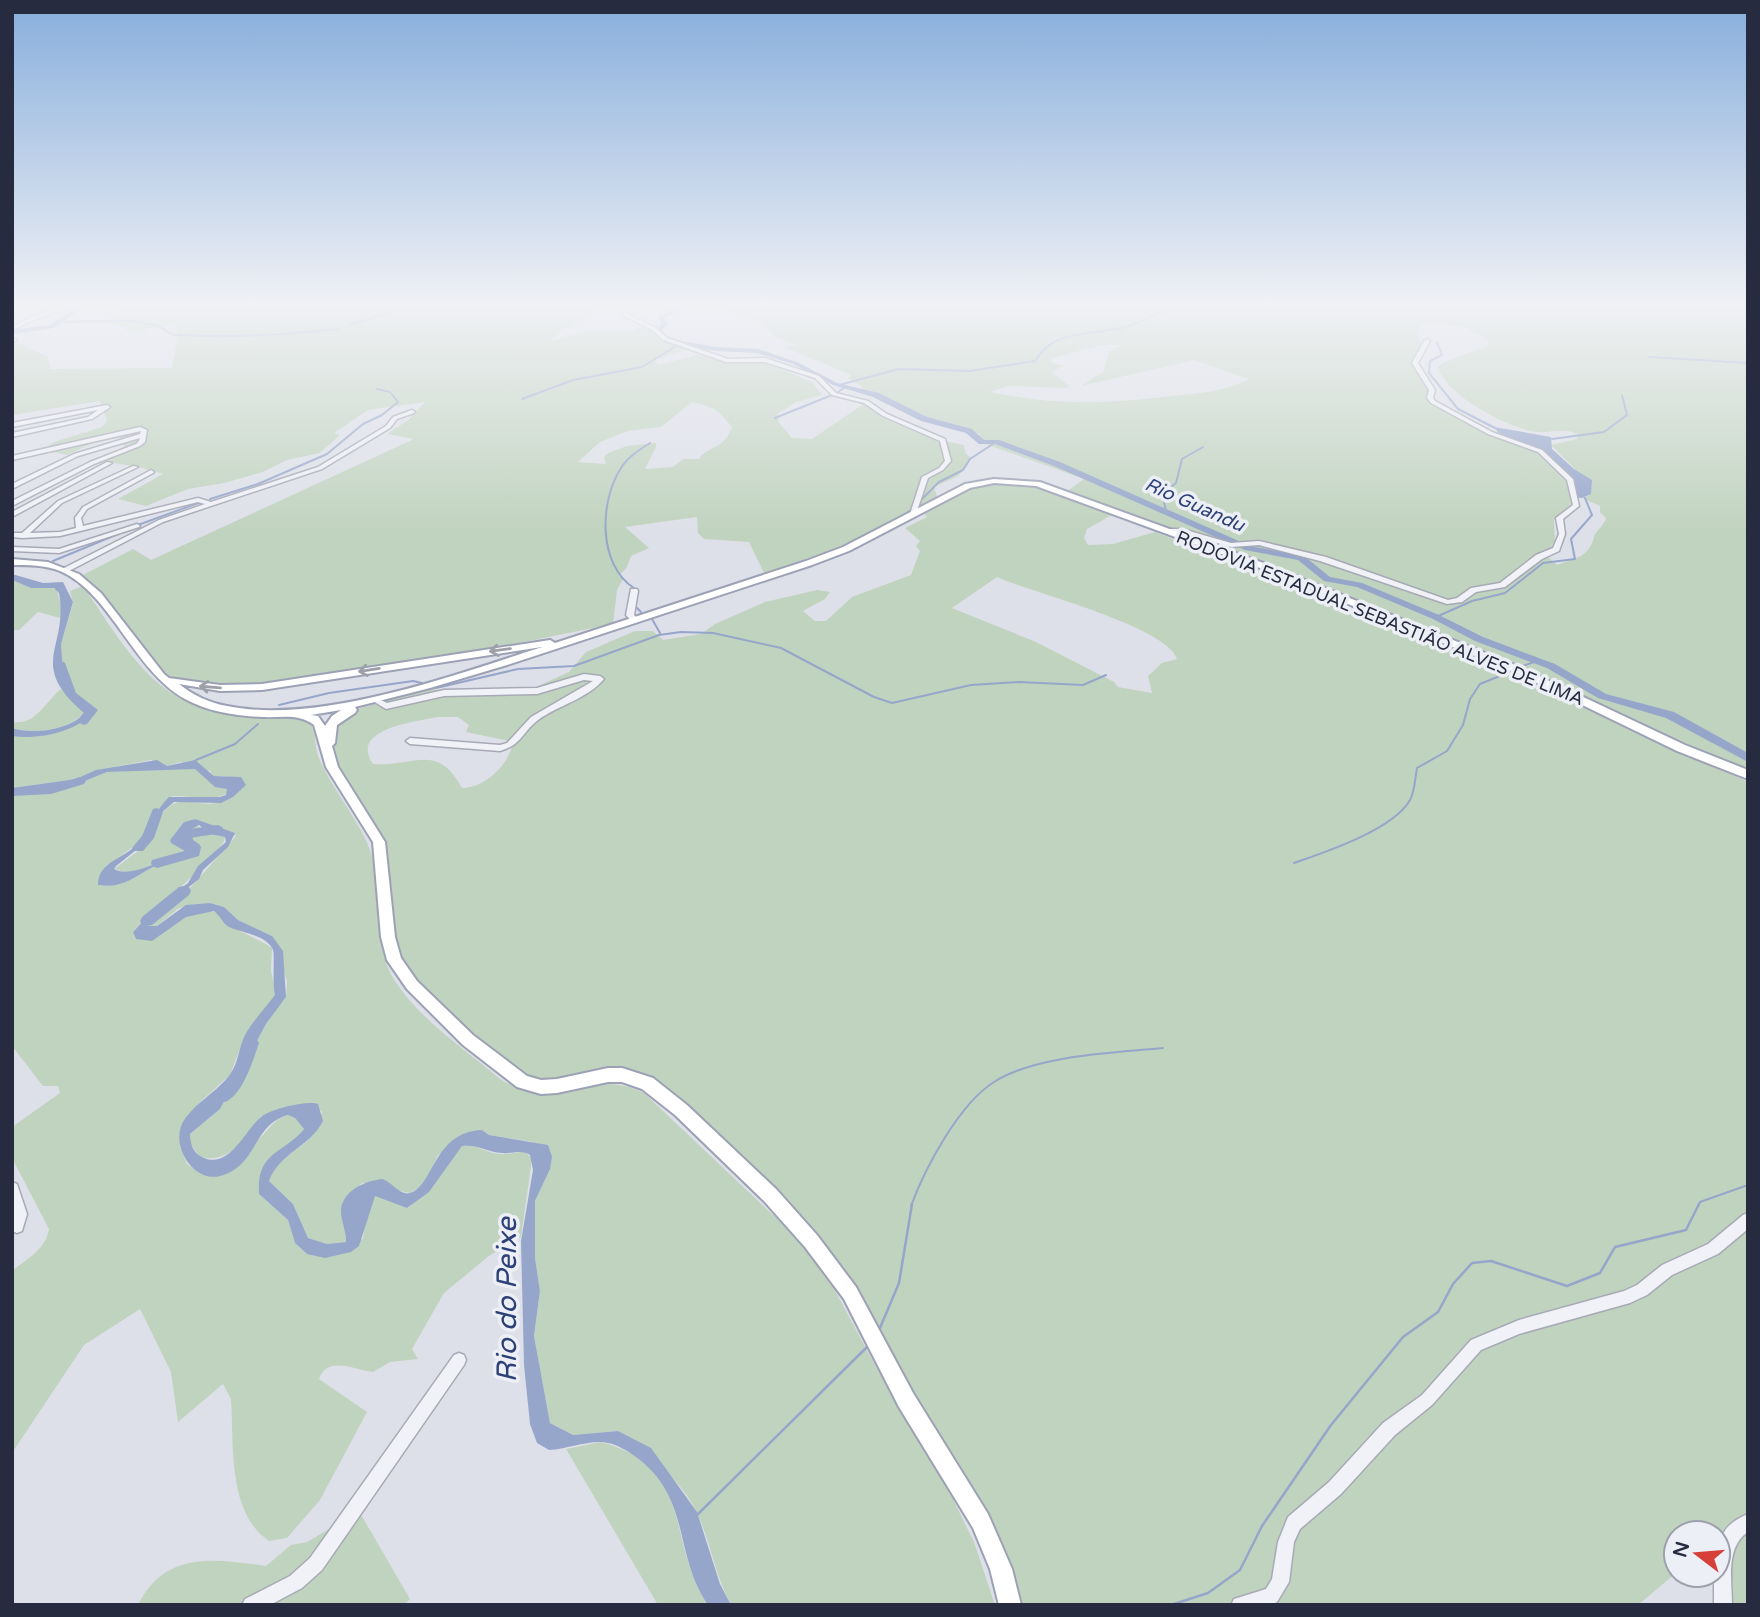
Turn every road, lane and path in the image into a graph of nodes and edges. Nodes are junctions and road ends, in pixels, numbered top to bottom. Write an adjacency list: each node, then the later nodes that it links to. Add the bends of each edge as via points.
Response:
1 (824, 382): 16 (street, via 834,394 866,402 884,415 943,440 948,460 924,479)
2 (1427, 382): 20 (street, via 1433,402 1490,433 1540,452 1570,479 1576,506 1559,518 1562,534 1556,549 1502,585 1447,602 1331,561 1259,543 1238,544)
3 (412, 412): 15 (street, via 395,418 391,426 320,468)
4 (12, 425): 5 (street, via 107,407 86,419)
5 (12, 435)
6 (143, 435): 7 (street, via 140,429 116,433); 12 (street, via 76,455); 14 (street, via 140,444)
7 (12, 458)
8 (109, 463): 17 (street)
9 (135, 467): 22 (street, via 60,502)
10 (152, 472): 19 (street, via 85,508 78,515)
11 (247, 485): 13 (street)
12 (12, 487)
13 (198, 500): 15 (street); 19 (street)
14 (12, 504)
15 (211, 504): 18 (street)
16 (913, 514): 20 (main road, RODOVIA ESTADUAL SEBASTIÃO ALVES DE LIMA, via 968,486 1015,480); 27 (main road, RODOVIA ESTADUAL SEBASTIÃO ALVES DE LIMA, via 809,564)
17 (12, 515)
18 (161, 521): 23 (street, via 59,551); 25 (street)
19 (80, 530): 22 (street)
20 (1168, 531): 39 (main road, RODOVIA ESTADUAL SEBASTIÃO ALVES DE LIMA, via 1517,670)
21 (12, 535): 22 (street)
22 (22, 536)
23 (12, 549)
24 (12, 562): 25 (main road, RODOVIA ESTADUAL SEBASTIÃO ALVES DE LIMA, via 41,562)
25 (66, 569): 30 (main road, RODOVIA ESTADUAL SEBASTIÃO ALVES DE LIMA, via 98,594)
26 (634, 591): 27 (street, via 630,615)
27 (635, 620): 28 (main road, RODOVIA ESTADUAL SEBASTIÃO ALVES DE LIMA)
28 (614, 627): 29 (main road, RODOVIA ESTADUAL SEBASTIÃO ALVES DE LIMA, one-way to 29, via 548,643); 31 (main road, RODOVIA ESTADUAL SEBASTIÃO ALVES DE LIMA)
29 (436, 660): 31 (main road, via 467,660 470,667); 32 (main road, RODOVIA ESTADUAL SEBASTIÃO ALVES DE LIMA, one-way to 32)
30 (160, 676): 32 (main road, RODOVIA ESTADUAL SEBASTIÃO ALVES DE LIMA, one-way to 30, via 203,687); 35 (main road, RODOVIA ESTADUAL SEBASTIÃO ALVES DE LIMA, via 206,704)
31 (458, 676): 33 (main road, RODOVIA ESTADUAL SEBASTIÃO ALVES DE LIMA)
32 (262, 687): 35 (main road, via 240,696 234,706)
33 (377, 701): 34 (main road, RODOVIA ESTADUAL SEBASTIÃO ALVES DE LIMA); 37 (street, via 386,706 444,692 537,691 584,677 600,679 534,719 510,745)
34 (364, 704): 36 (main road, RODOVIA ESTADUAL SEBASTIÃO ALVES DE LIMA); 38 (main road, via 340,715 327,729)
35 (238, 711): 36 (main road, RODOVIA ESTADUAL SEBASTIÃO ALVES DE LIMA)
36 (282, 712): 38 (main road, via 319,723)
37 (410, 741)
38 (332, 767): 46 (main road, via 379,842 388,937 394,960 412,985 468,1040 523,1082 557,1086 622,1075 647,1083 770,1195 850,1293 906,1400 981,1521)
39 (1748, 775)
40 (12, 1189): 42 (street, via 20,1214)
41 (1748, 1220): 47 (street, via 1713,1249 1667,1270 1625,1298 1476,1345 1427,1400 1389,1429 1335,1488 1294,1523 1280,1582 1271,1595)
42 (16, 1226)
43 (459, 1360): 45 (street, via 316,1564 296,1582)
44 (1748, 1522): 48 (street, via 1731,1531 1725,1543)
45 (251, 1605)
46 (1010, 1605)
47 (1240, 1605)
48 (1723, 1605)

